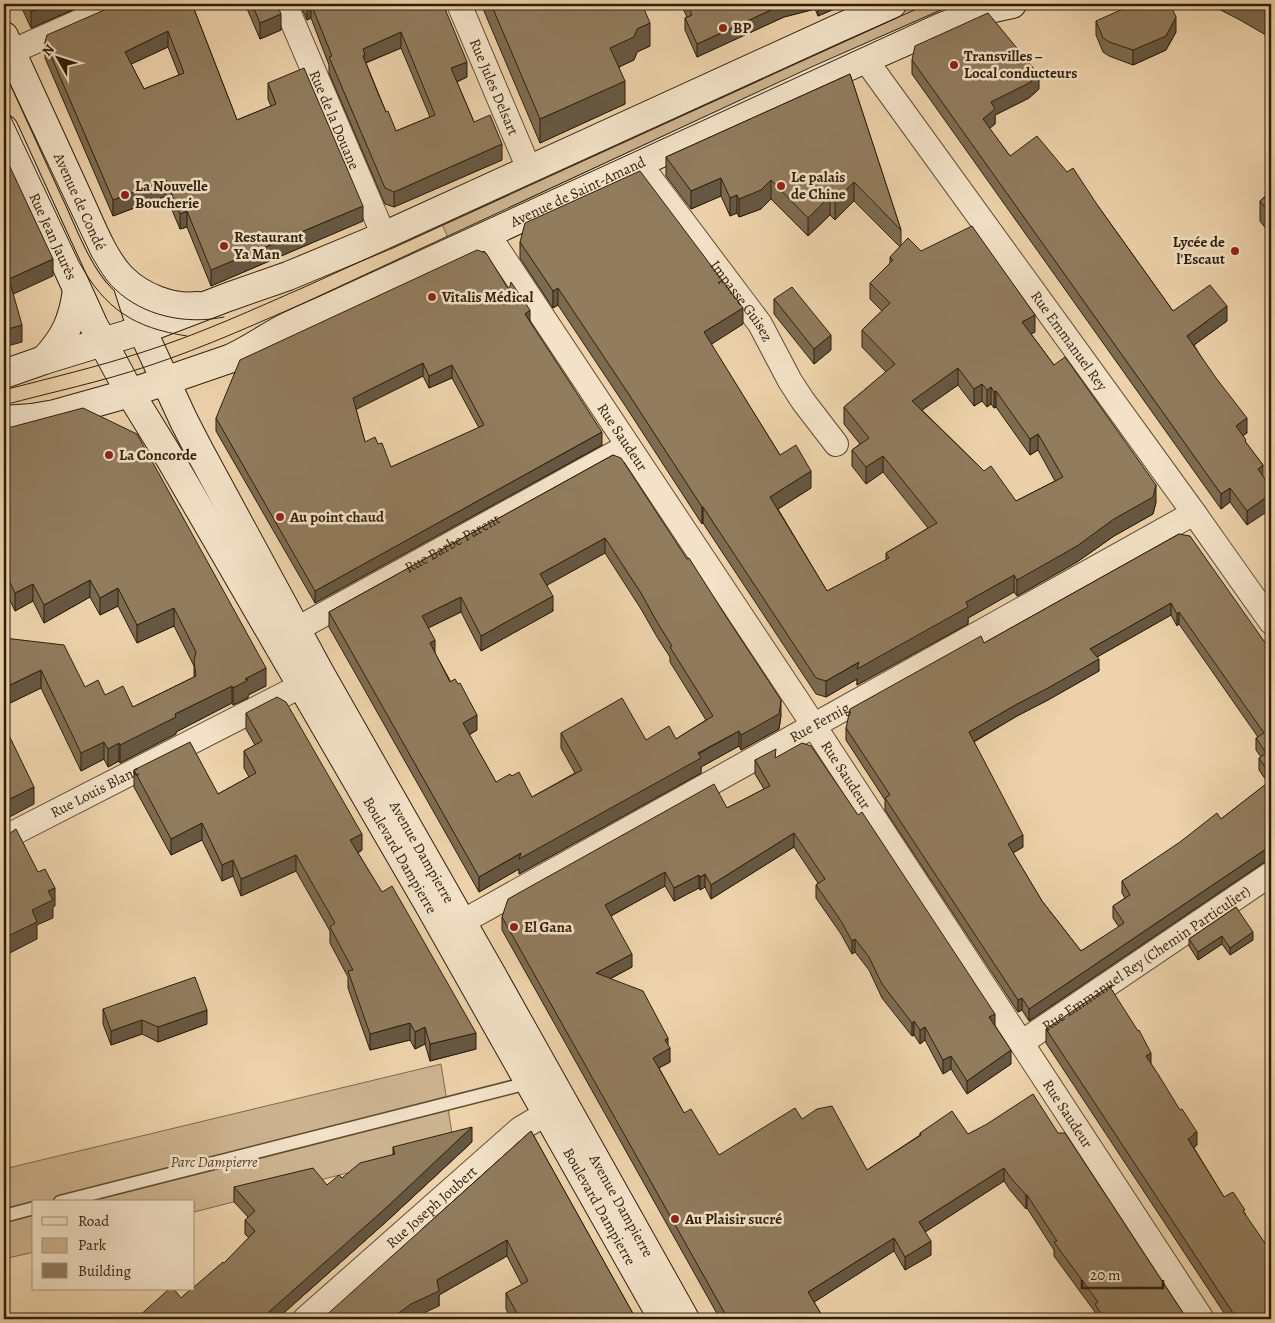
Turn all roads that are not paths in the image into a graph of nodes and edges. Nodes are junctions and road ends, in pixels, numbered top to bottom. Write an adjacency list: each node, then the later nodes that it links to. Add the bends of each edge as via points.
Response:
1 (119, 4): 6 (street)
2 (285, 4): 12 (street, Rue de la Douane)
3 (459, 4): 10 (street, Rue Jules Delsart)
4 (892, 4): 10 (main road)
5 (1012, 4): 7 (main road, Avenue de Saint-Amand, via 961,17)
6 (7, 44): 13 (main road, Avenue de Condé, via 108,260)
7 (865, 59): 9 (main road, Avenue de Saint-Amand); 23 (street, Rue Emmanuel Rey)
8 (4, 129): 14 (main road, Rue Jean Jaurès)
9 (639, 163): 11 (main road, Avenue de Saint-Amand); 21 (street, Impasse Guisez, via 760,324 790,381)
10 (529, 169): 12 (main road)
11 (487, 233): 19 (main road, Avenue de Saint-Amand, via 289,326 239,354); 22 (street, Rue Saudeur)
12 (384, 236): 15 (main road)
13 (127, 283): 15 (main road, Avenue de Condé, via 140,293 162,302); 16 (main road)
14 (77, 290): 16 (main road, Rue Jean Jaurès); 17 (main road, via 68,327)
15 (209, 305): 16 (main road)
16 (122, 336): 17 (main road); 19 (main road); 19 (main road)
17 (44, 360): 18 (main road)
18 (4, 374)
19 (148, 387): 20 (main road, Avenue de Saint-Amand, via 54,414); 25 (main road, via 191,434); 25 (main road, Boulevard Dampierre, via 165,450)
20 (4, 420)
21 (836, 444)
22 (628, 446): 25 (street, Rue Barbe Parent); 27 (street, Rue Saudeur)
23 (1194, 513): 24 (street, Rue Emmanuel Rey); 27 (street, Rue Fernig)
24 (1271, 622)
25 (286, 635): 26 (main road, Boulevard Dampierre)
26 (311, 681): 28 (street, Rue Louis Blanc); 30 (main road, Boulevard Dampierre)
27 (813, 726): 30 (street, Rue Fernig); 31 (street, Rue Saudeur)
28 (4, 838)
29 (1271, 874): 31 (street, Rue Emmanuel Rey (Chemin Particulier))
30 (453, 927): 32 (main road, Boulevard Dampierre)
31 (1021, 1043): 40 (street, Rue Saudeur)
32 (539, 1080): 33 (main road, Boulevard Dampierre); 34 (lane)
33 (555, 1108): 37 (street, Rue Joseph Joubert, via 511,1137); 38 (main road, Boulevard Dampierre); 39 (main road, Avenue Dampierre)
34 (68, 1200)
35 (32, 1209): 36 (lane)
36 (4, 1216)
37 (305, 1319)
38 (663, 1319)
39 (685, 1319)
40 (1202, 1319)

